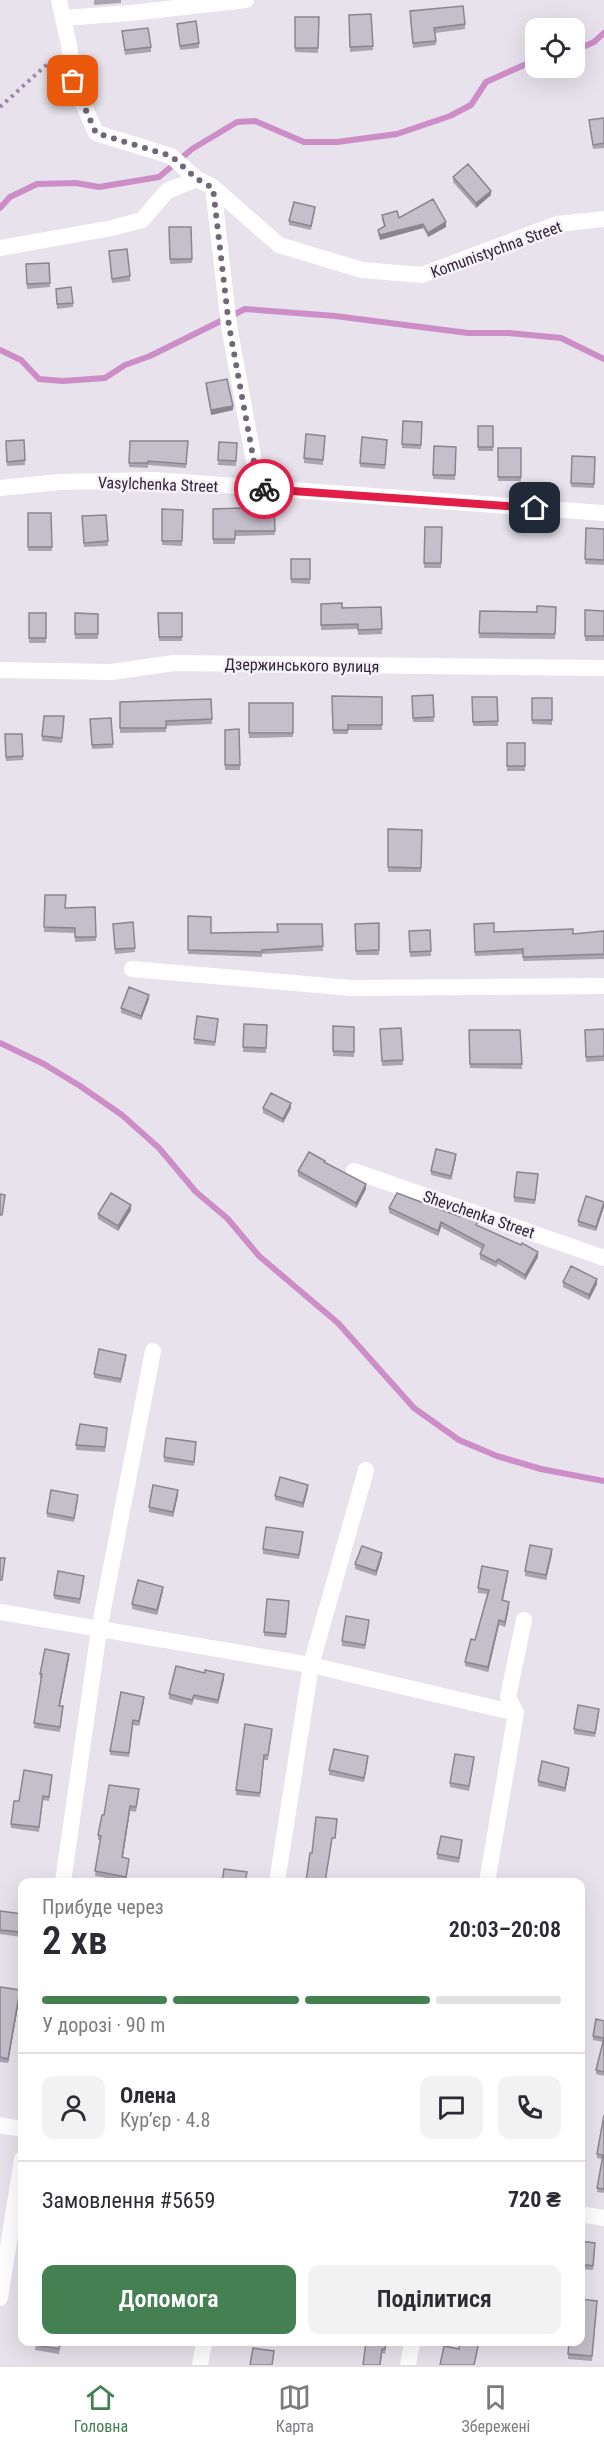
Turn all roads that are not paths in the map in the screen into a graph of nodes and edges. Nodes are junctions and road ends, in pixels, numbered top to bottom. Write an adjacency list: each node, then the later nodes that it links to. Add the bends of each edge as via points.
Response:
1 (59, 0): 3 (street)
2 (246, 0): 3 (street)
3 (63, 18): 4 (street, Komunistychna Street, via 73,81 96,133 176,160)
4 (197, 179): 5 (street, Komunistychna Street); 7 (street, via 167,191 142,220)
5 (213, 188): 6 (street, Komunistychna Street, via 279,245 362,270 422,275 557,224); 9 (street, via 229,326)
6 (604, 219)
7 (1, 248)
8 (0, 488): 9 (street, Vasylchenka Street, via 154,480)
9 (259, 489): 10 (street, Vasylchenka Street)
10 (604, 513)
11 (604, 668): 12 (street, Дзержинського вулиця, via 174,663 111,672)
12 (0, 670)
13 (132, 969): 14 (street, via 351,988)
14 (604, 986)
15 (354, 1171): 16 (street, Shevchenka Street)
16 (604, 1258)
17 (153, 1351): 21 (street)
18 (366, 1470): 22 (street)
19 (0, 1612): 21 (street)
20 (524, 1620): 23 (street, via 508,1697)
21 (99, 1630): 22 (street); 24 (street)
22 (311, 1665): 23 (street); 25 (street)
23 (516, 1713): 26 (street)
24 (64, 1878)
25 (278, 1878)
26 (489, 1878)
27 (0, 2125): 28 (street)
28 (18, 2129)
29 (18, 2184): 32 (street)
30 (585, 2215): 31 (street)
31 (604, 2218)
32 (0, 2298)
33 (203, 2346): 35 (street)
34 (411, 2346): 36 (street)
35 (200, 2365)
36 (408, 2365)

